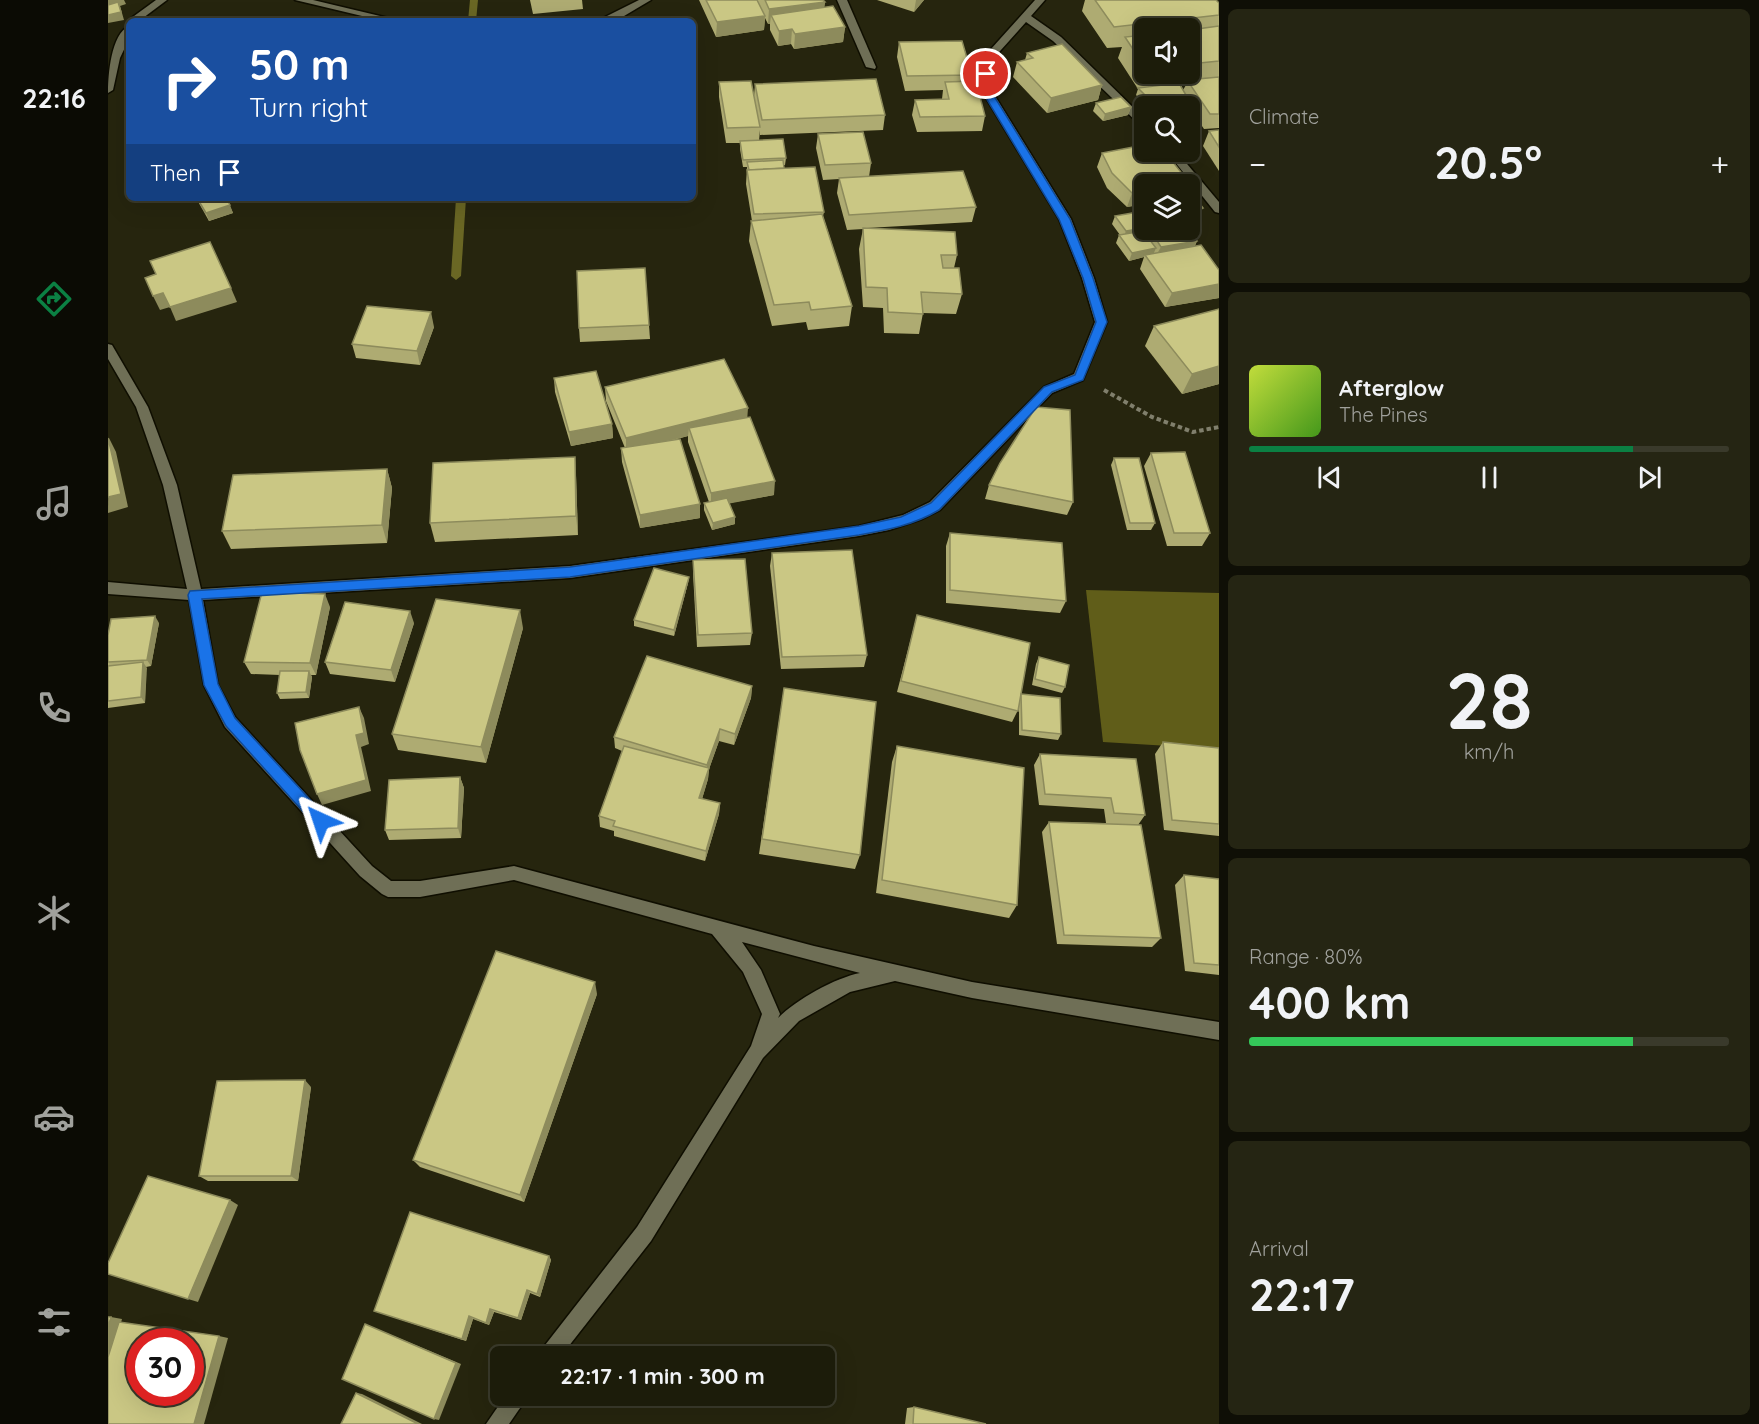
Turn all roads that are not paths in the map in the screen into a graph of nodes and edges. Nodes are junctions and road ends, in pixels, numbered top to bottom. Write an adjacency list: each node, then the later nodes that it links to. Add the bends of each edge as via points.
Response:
1 (162, 0): 7 (street)
2 (300, 0): 8 (street)
3 (646, 0): 9 (street)
4 (842, 0): 11 (street)
5 (1040, 0): 6 (street)
6 (1026, 17): 13 (street, via 1057,39); 18 (street, via 987,59 985,88 1065,219 1101,322 1079,377 1048,390 935,507 901,522 859,531 570,572)
7 (137, 18)
8 (382, 18)
9 (612, 18)
10 (126, 35): 12 (street, via 115,58)
11 (871, 67)
12 (108, 90)
13 (1134, 113)
14 (1180, 162): 15 (street)
15 (1219, 209)
16 (108, 348): 18 (street, via 142,407 171,485)
17 (108, 588): 18 (street)
18 (195, 595): 19 (street, via 211,685 230,722 366,871 388,889 420,889 514,873)
19 (714, 925): 20 (street, via 814,954); 22 (street, via 738,948 753,970 771,1014)
20 (896, 972): 21 (street, via 972,990); 22 (street, via 847,984 793,1015)
21 (1219, 1031)
22 (757, 1052): 23 (street, via 644,1234)
23 (557, 1346)
24 (510, 1406): 25 (street)
25 (496, 1424)

